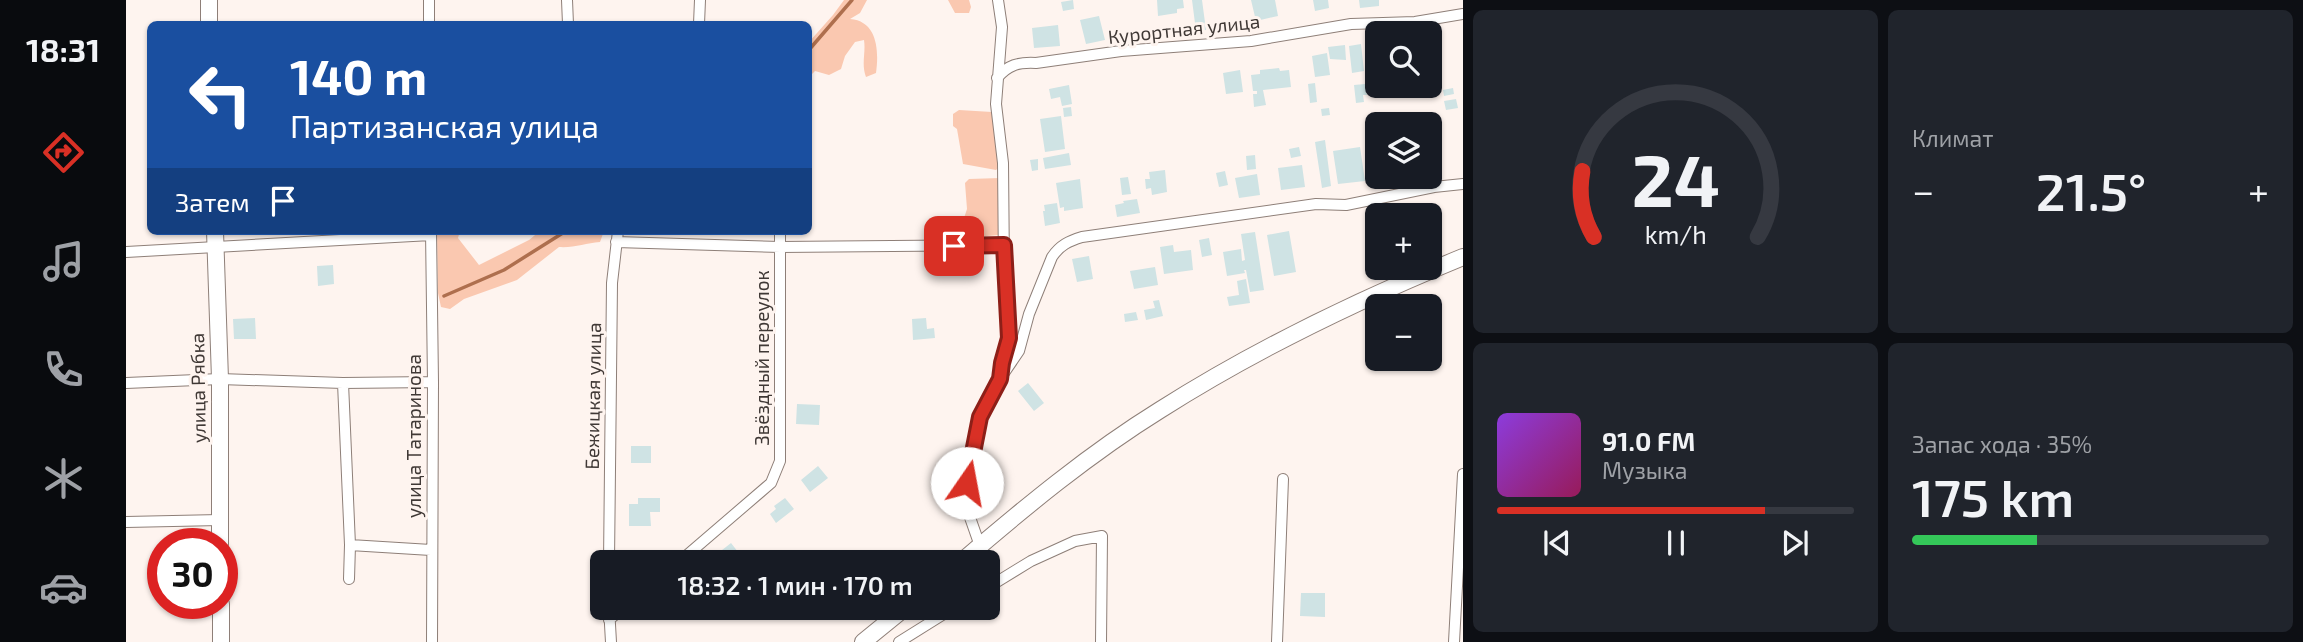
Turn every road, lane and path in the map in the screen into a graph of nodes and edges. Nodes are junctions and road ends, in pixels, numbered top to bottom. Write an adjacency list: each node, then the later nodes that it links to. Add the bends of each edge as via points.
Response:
1 (209, 0): 7 (main road)
2 (429, 0): 8 (street)
3 (568, 0): 9 (street)
4 (700, 0): 10 (street)
5 (998, 0): 11 (street, via 1002,27)
6 (1463, 14): 11 (street, Курортная улица, via 1415,22 1351,24 1251,41 1022,62 1004,69)
7 (209, 21)
8 (429, 21)
9 (568, 21)
10 (699, 21)
11 (997, 78): 18 (street)
12 (1463, 184): 24 (street, via 1346,205 1316,204 1068,242 1052,257 1019,351)
13 (215, 235): 20 (main road, улица Рябка)
14 (402, 235): 20 (street)
15 (431, 235): 25 (street, улица Татаринова)
16 (780, 235): 19 (street, Звёздный переулок)
17 (617, 237): 19 (street); 35 (street, Бежицкая улица, via 612,283)
18 (1004, 245): 19 (street); 24 (street, via 1009,338)
19 (780, 247): 36 (street, Звёздный переулок, via 780,461 771,483)
20 (215, 248): 21 (street); 23 (main road, улица Рябка)
21 (126, 252)
22 (1463, 257): 34 (main road, via 1300,330 1210,379 1106,446)
23 (220, 379): 26 (street); 27 (street); 30 (main road, улица Рябка)
24 (1000, 379): 34 (street, via 980,417 967,483 966,506)
25 (433, 382): 27 (street); 38 (street, улица Татаринова)
26 (126, 383)
27 (343, 383): 33 (street)
28 (1463, 474): 52 (street)
29 (1283, 480): 51 (street)
30 (220, 520): 31 (street); 32 (main road, улица Рябка)
31 (126, 522)
32 (220, 528)
33 (350, 545): 38 (street); 39 (street)
34 (980, 546): 37 (main road)
35 (609, 550)
36 (693, 550)
37 (975, 550)
38 (431, 551): 47 (street, улица Татаринова)
39 (349, 579)
40 (1000, 580): 50 (street, via 1075,541 1102,536)
41 (221, 619): 46 (main road)
42 (609, 620): 48 (street)
43 (891, 620): 45 (main road)
44 (934, 620): 49 (street)
45 (869, 640)
46 (221, 642)
47 (432, 642)
48 (611, 642)
49 (899, 642)
50 (1101, 642)
51 (1277, 642)
52 (1454, 642)

